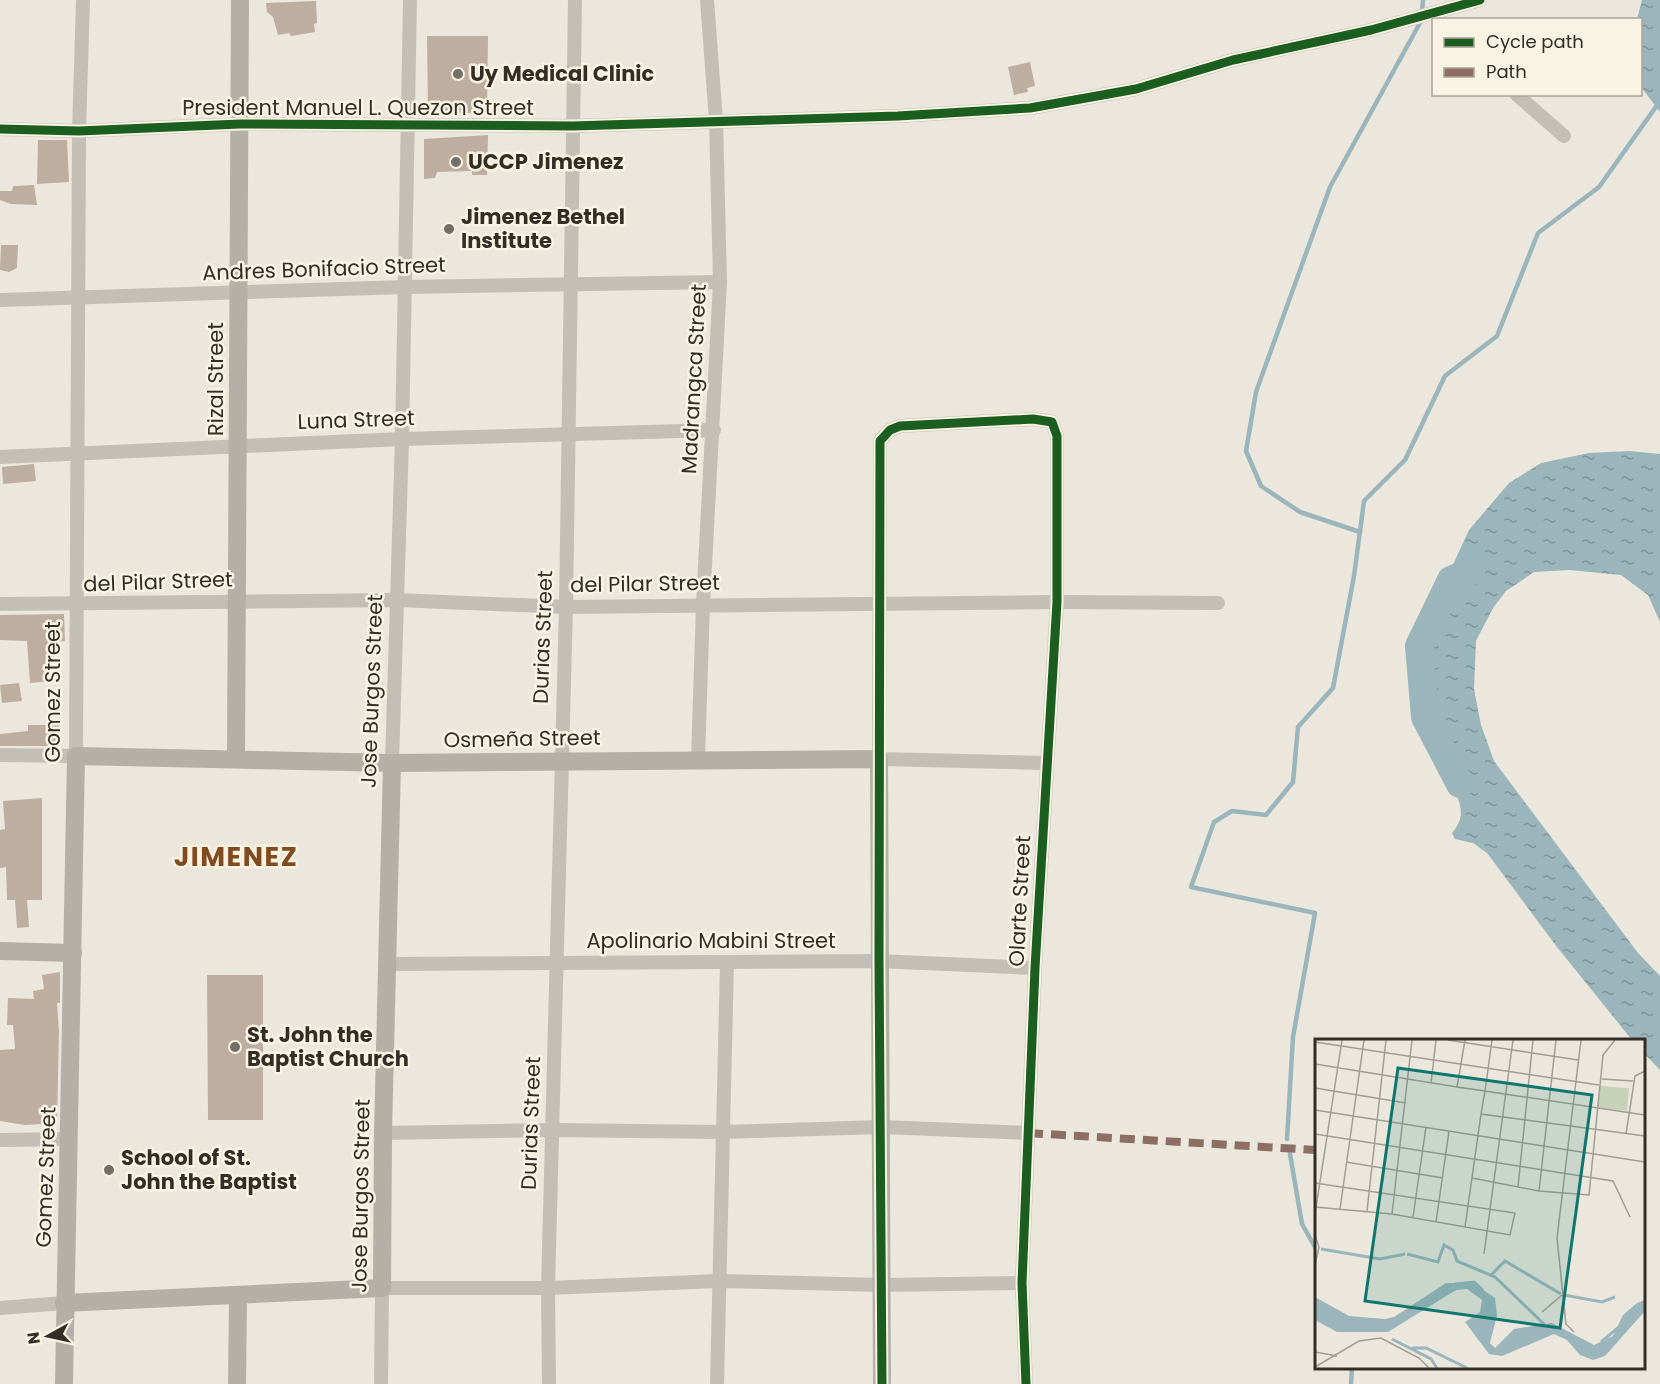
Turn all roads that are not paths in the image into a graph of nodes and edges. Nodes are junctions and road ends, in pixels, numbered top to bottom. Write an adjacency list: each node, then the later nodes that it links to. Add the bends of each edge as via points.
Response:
1 (83, 0): 15 (street, Gomez Street)
2 (240, 0): 11 (street, Rizal Street)
3 (410, 0): 12 (street, Jose Burgos Street)
4 (575, 0): 13 (street, Durias Street)
5 (707, 0): 10 (street, Madrangca Street)
6 (1480, 0): 7 (street, President Manuel L. Quezon Street)
7 (1425, 15): 8 (street); 10 (street, President Manuel L. Quezon Street, via 1233,60 1136,88 1030,108)
8 (1432, 25)
9 (1518, 96): 16 (street)
10 (716, 121): 13 (street, President Manuel L. Quezon Street); 17 (street, Madrangca Street)
11 (240, 124): 12 (street, President Manuel L. Quezon Street); 15 (street, President Manuel L. Quezon Street); 20 (street, Rizal Street)
12 (408, 124): 13 (street, President Manuel L. Quezon Street); 19 (street, Jose Burgos Street)
13 (573, 126): 18 (street, Durias Street)
14 (0, 129): 15 (street, President Manuel L. Quezon Street)
15 (80, 131): 21 (street, Gomez Street)
16 (1564, 136)
17 (720, 282): 18 (street, Andres Bonifacio Street); 23 (street, Madrangca Street)
18 (571, 286): 19 (street, Andres Bonifacio Street); 24 (street, Durias Street)
19 (405, 287): 20 (street, Andres Bonifacio Street); 25 (street, Jose Burgos Street)
20 (238, 293): 21 (street, Andres Bonifacio Street); 26 (street, Rizal Street)
21 (80, 298): 22 (street, Andres Bonifacio Street); 27 (street, Gomez Street)
22 (0, 300)
23 (714, 430): 24 (street, Luna Street); 34 (street, Madrangca Street)
24 (569, 434): 25 (street, Luna Street); 37 (street, Durias Street)
25 (402, 439): 26 (street, Luna Street); 30 (street, Jose Burgos Street)
26 (238, 447): 27 (street, Luna Street); 29 (street, Rizal Street)
27 (79, 455): 28 (street, Luna Street); 36 (street, Gomez Street)
28 (0, 457)
29 (239, 600): 30 (street, del Pilar Street); 36 (street, del Pilar Street); 40 (street, Rizal Street)
30 (397, 600): 37 (street, del Pilar Street); 44 (street, Jose Burgos Street)
31 (1057, 602): 32 (street, del Pilar Street); 35 (street, del Pilar Street); 35 (street, Olarte Street, via 1057,436 1052,422 1033,418 900,426 884,435 880,441); 45 (street, Olarte Street)
32 (1218, 603)
33 (0, 604): 36 (street, del Pilar Street)
34 (703, 604): 35 (street, del Pilar Street); 37 (street, del Pilar Street); 41 (street, Madrangca Street)
35 (879, 604): 42 (street)
36 (75, 605): 39 (street, Gomez Street)
37 (566, 607): 43 (street, Durias Street)
38 (0, 755): 39 (street, Osmeña Street)
39 (76, 756): 40 (street, Osmeña Street); 47 (street, Gomez Street)
40 (236, 758): 44 (street, Osmeña Street)
41 (698, 759): 42 (street, Osmeña Street); 43 (street, Osmeña Street)
42 (879, 759): 45 (street, Osmeña Street); 48 (street)
43 (560, 761): 44 (street, Osmeña Street); 49 (street, Durias Street)
44 (392, 762): 51 (street, Jose Burgos Street)
45 (1045, 763): 52 (street, Olarte Street)
46 (0, 951): 47 (street)
47 (73, 953): 58 (street, Gomez Street)
48 (879, 961): 50 (street, Apolinario Mabini Street); 52 (street, Apolinario Mabini Street); 53 (street)
49 (557, 963): 50 (street, Apolinario Mabini Street); 51 (street, Apolinario Mabini Street); 54 (street, Durias Street)
50 (727, 963): 55 (street)
51 (388, 964): 56 (street, Jose Burgos Street)
52 (1035, 968): 57 (street, Olarte Street)
53 (882, 1127): 55 (street); 57 (street); 62 (street)
54 (552, 1130): 55 (street); 56 (street); 64 (street, Durias Street)
55 (723, 1132): 60 (street)
56 (383, 1133): 63 (street, Jose Burgos Street)
57 (1028, 1133): 61 (street, Olarte Street)
58 (70, 1139): 59 (street); 66 (street, Gomez Street)
59 (0, 1140)
60 (719, 1281): 62 (street); 64 (street); 72 (street)
61 (1022, 1283): 62 (street); 74 (street, Olarte Street)
62 (882, 1285): 73 (street)
63 (382, 1288): 64 (street); 65 (street); 70 (street, Jose Burgos Street)
64 (548, 1288): 71 (street, Durias Street)
65 (238, 1296): 66 (street); 69 (street)
66 (64, 1303): 67 (street); 68 (street, Gomez Street)
67 (0, 1308)
68 (64, 1384)
69 (237, 1384)
70 (381, 1384)
71 (549, 1384)
72 (717, 1384)
73 (882, 1384)
74 (1026, 1384)

